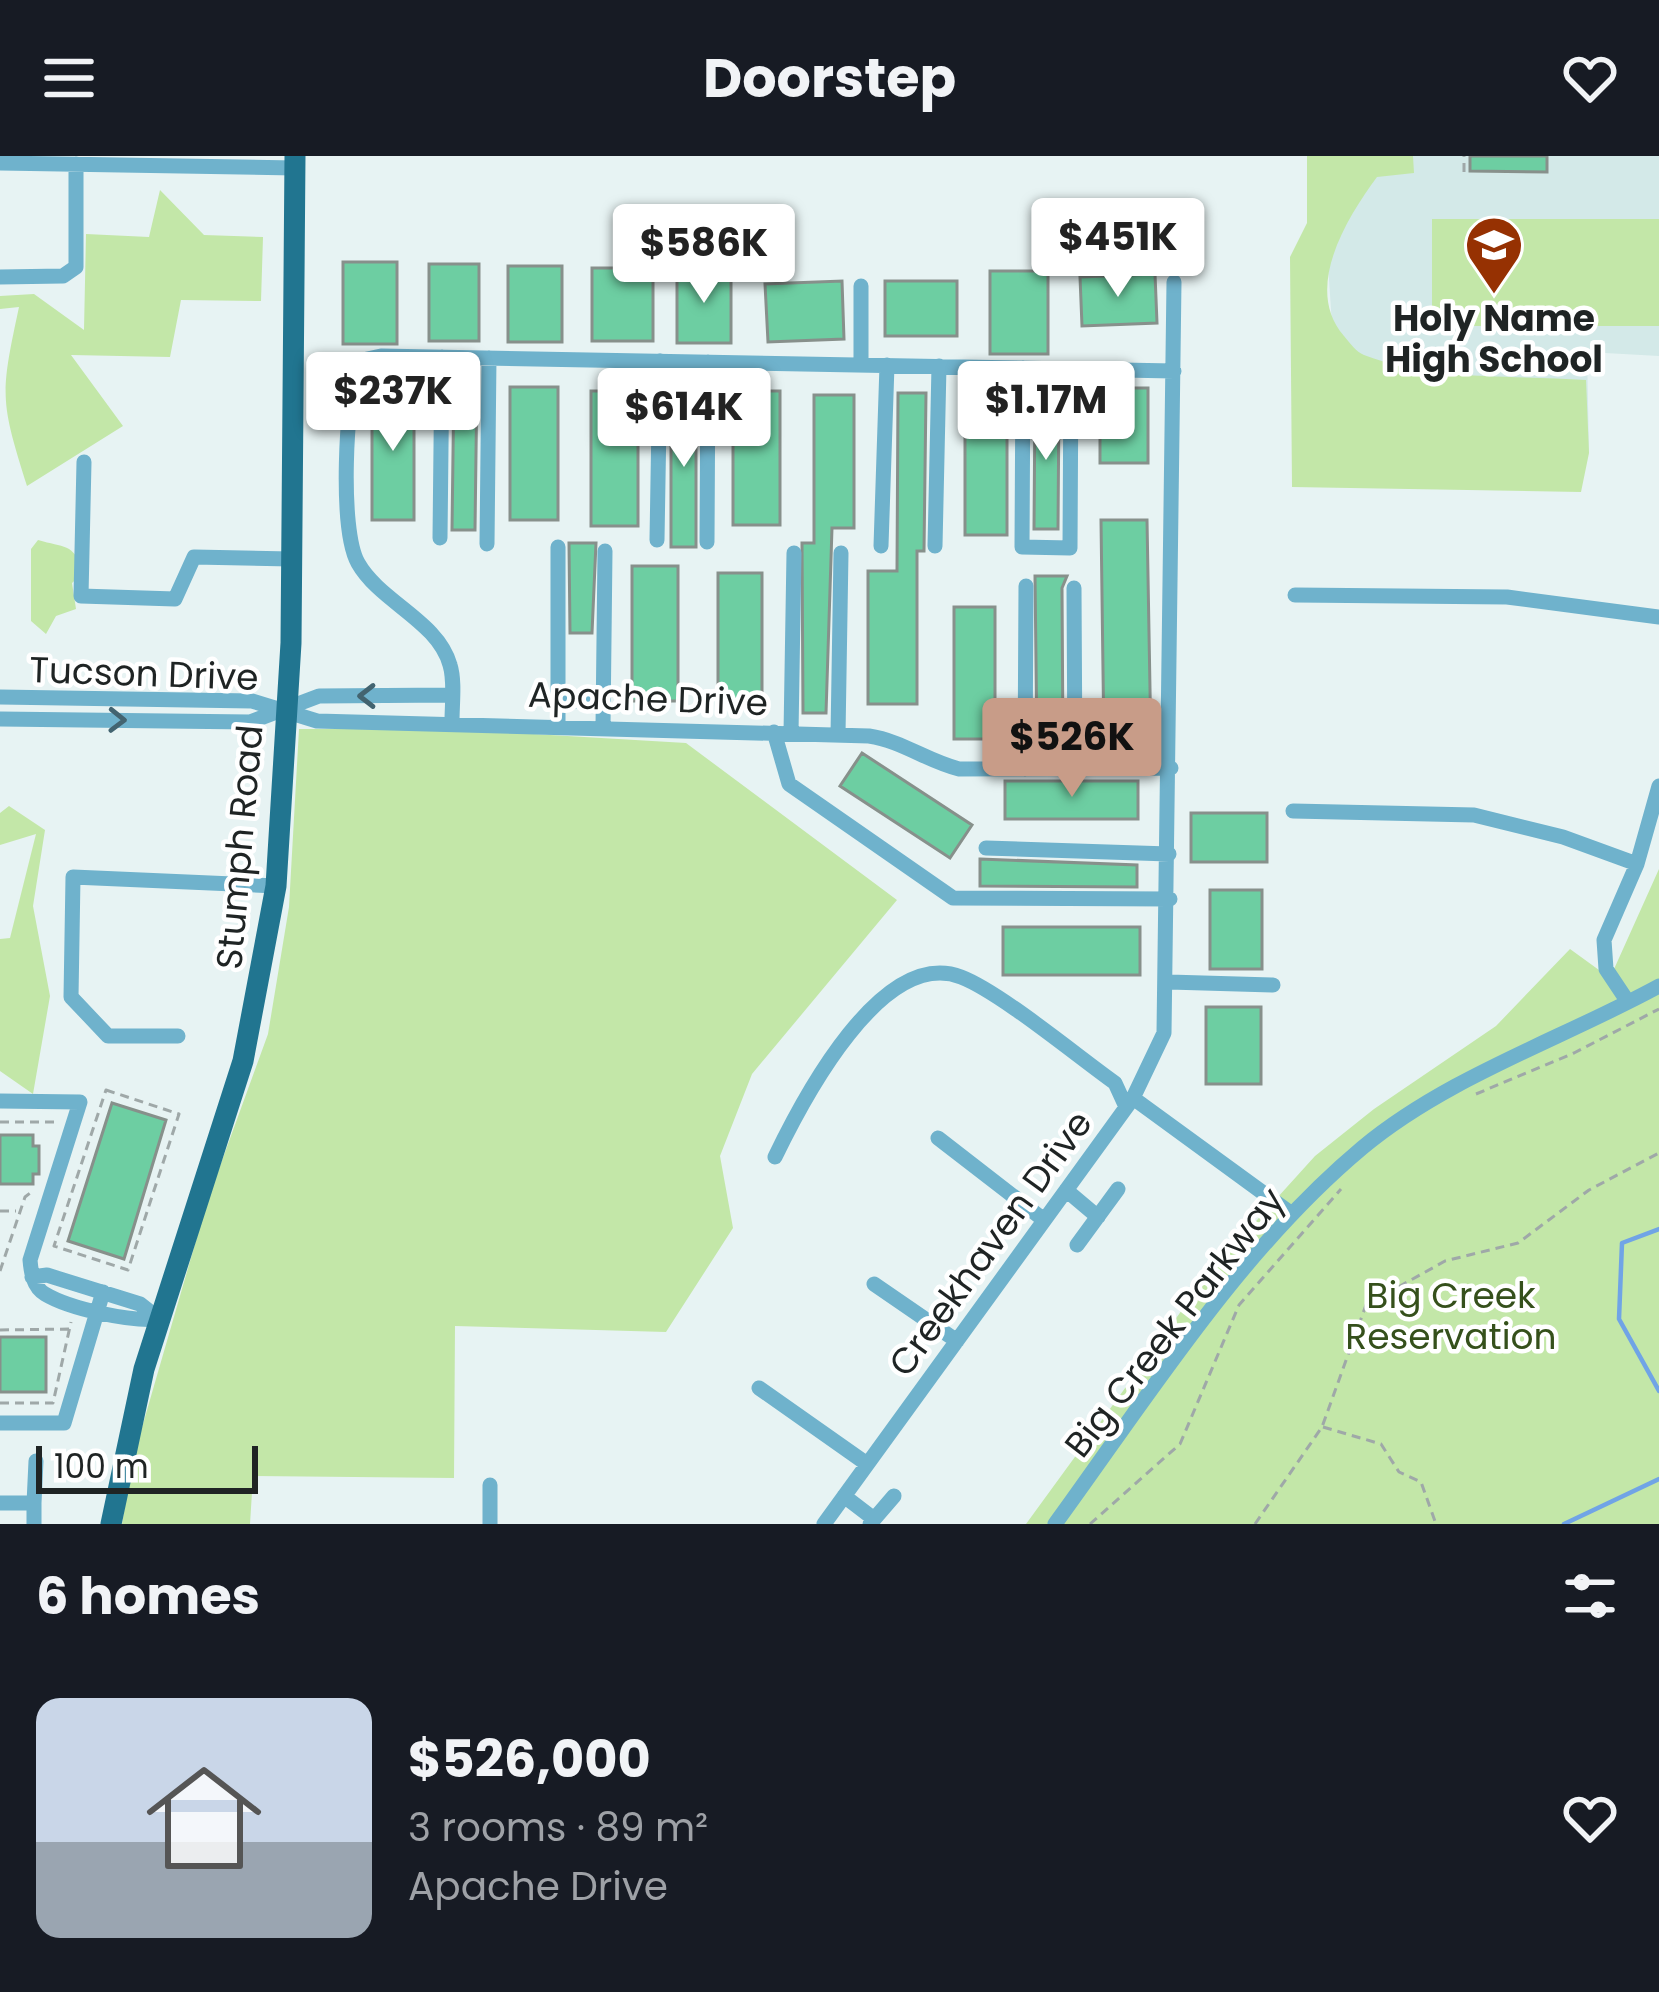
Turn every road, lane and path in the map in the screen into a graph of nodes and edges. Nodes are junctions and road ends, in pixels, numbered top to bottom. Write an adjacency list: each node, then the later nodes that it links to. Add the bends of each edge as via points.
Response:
1 (1464, 156): 5 (path)
2 (295, 162): 4 (street); 30 (main road, Stumph Road)
3 (0, 163): 4 (street)
4 (76, 164): 6 (street, via 76,267 63,276)
5 (1464, 172)
6 (0, 277)
7 (1174, 281): 18 (street)
8 (861, 286): 13 (street)
9 (442, 357): 10 (street); 20 (street); 35 (street, via 358,362 350,388 350,547 379,590 439,644)
10 (489, 358): 11 (street); 23 (street)
11 (660, 361): 12 (street); 21 (street)
12 (708, 362): 13 (street); 22 (street)
13 (861, 365): 14 (street)
14 (887, 365): 15 (street); 24 (street)
15 (939, 366): 16 (street); 25 (street)
16 (1023, 368): 17 (street); 17 (street, via 1022,547 1070,548)
17 (1071, 369): 18 (street)
18 (1174, 371): 46 (street)
19 (84, 462): 30 (street, via 81,596 175,599 194,557)
20 (440, 538)
21 (657, 541)
22 (707, 542)
23 (488, 544)
24 (881, 546)
25 (935, 546)
26 (558, 547): 37 (street)
27 (605, 551): 38 (street)
28 (794, 554): 44 (street)
29 (841, 554): 45 (street)
30 (291, 559): 39 (main road, Stumph Road)
31 (1026, 586): 47 (street)
32 (1074, 588): 48 (street)
33 (1295, 595): 34 (street, via 1507,597)
34 (1659, 617)
35 (452, 695): 39 (street, one-way to 39, via 319,697); 41 (street)
36 (0, 697): 39 (street, Tucson Drive, via 252,701)
37 (558, 700): 38 (street); 42 (street)
38 (604, 701): 43 (street)
39 (285, 711): 40 (street, Tucson Drive, one-way to 39, via 250,722); 41 (street, Apache Drive, via 317,721); 54 (main road, Stumph Road)
40 (0, 719)
41 (452, 721): 42 (street, Apache Drive)
42 (558, 725): 43 (street, Apache Drive)
43 (603, 726): 44 (street, Apache Drive)
44 (783, 733): 45 (street, Apache Drive); 55 (street, via 789,784 953,898)
45 (838, 735): 47 (street, Apache Drive, via 892,740 958,770)
46 (1171, 768): 48 (street, Apache Drive); 52 (street)
47 (1025, 769): 48 (street, Apache Drive)
48 (1075, 769)
49 (1659, 785): 53 (street)
50 (1293, 811): 53 (street, via 1474,815)
51 (986, 848): 52 (street)
52 (1169, 854): 55 (street)
53 (1637, 863): 59 (street, via 1604,940 1606,969)
54 (276, 886): 61 (street, via 73,877 71,997 108,1036); 88 (main road, Stumph Road, via 233,1098)
55 (1170, 899): 56 (street)
56 (1169, 982): 57 (street); 64 (street, via 1164,1033)
57 (1273, 986)
58 (1659, 986): 59 (street, Big Creek Parkway)
59 (1628, 1002): 76 (street, Big Creek Parkway, via 1412,1115 1364,1146)
60 (1659, 1009): 62 (path)
61 (178, 1036)
62 (1468, 1098)
63 (0, 1101): 83 (street, via 80,1102 30,1259)
64 (1129, 1103): 69 (street, via 1115,1083 965,978 923,974 901,980 870,1009 798,1109); 73 (street, Creekhaven Drive); 76 (street, Creekhaven Drive)
65 (0, 1122): 66 (path)
66 (62, 1122)
67 (938, 1138): 78 (street)
68 (1659, 1153): 95 (path, via 1589,1190 1518,1243 1445,1261 1377,1296 1359,1318)
69 (775, 1157)
70 (1351, 1179): 109 (path, via 1239,1305 1180,1444)
71 (1118, 1189): 77 (street)
72 (40, 1190): 75 (path, via 28,1193)
73 (1066, 1190): 77 (street); 78 (street, Creekhaven Drive)
74 (0, 1211): 75 (path)
75 (20, 1212): 81 (path)
76 (1292, 1214): 108 (street, Big Creek Parkway)
77 (1098, 1216): 79 (street)
78 (1044, 1220): 91 (street, Creekhaven Drive)
79 (1077, 1244)
80 (54, 1246): 80 (path, via 106,1090 179,1114 128,1270)
81 (3, 1252): 82 (path)
82 (0, 1271)
83 (32, 1277): 85 (street); 86 (street, via 43,1293)
84 (874, 1284): 91 (street)
85 (104, 1292): 86 (street); 88 (street)
86 (98, 1311): 88 (street, via 135,1322); 94 (street, via 64,1424)
87 (57, 1316): 90 (path, via 72,1322)
88 (159, 1319): 105 (main road, Stumph Road)
89 (0, 1330): 90 (path)
90 (69, 1330): 93 (path, via 53,1403)
91 (957, 1341): 97 (street, Creekhaven Drive)
92 (759, 1388): 97 (street)
93 (0, 1403)
94 (0, 1423)
95 (1322, 1426): 110 (path); 111 (path, via 1382,1444 1400,1472 1421,1482)
96 (36, 1462): 102 (street)
97 (867, 1464): 99 (street, Creekhaven Drive)
98 (490, 1485): 106 (street)
99 (844, 1496): 103 (street); 107 (street, Creekhaven Drive)
100 (894, 1496): 103 (street)
101 (0, 1503): 102 (street)
102 (34, 1503): 104 (street)
103 (872, 1522)
104 (34, 1524)
105 (111, 1524)
106 (490, 1524)
107 (824, 1524)
108 (1055, 1524)
109 (1090, 1524)
110 (1255, 1524)
111 (1436, 1524)

